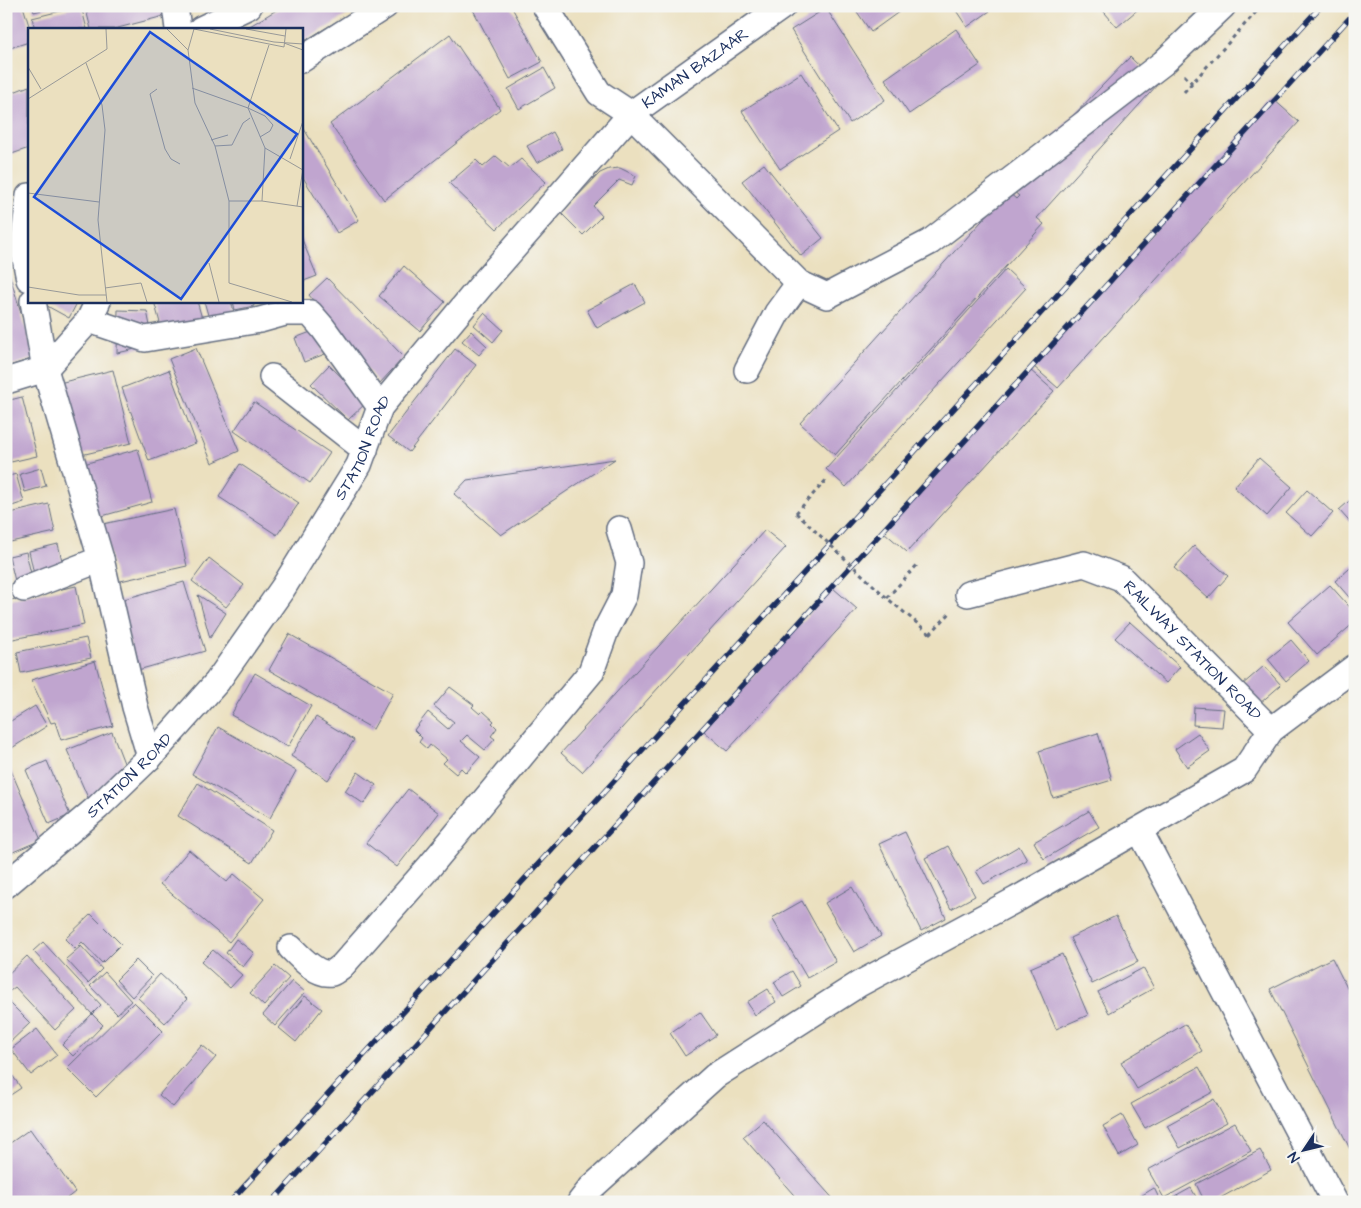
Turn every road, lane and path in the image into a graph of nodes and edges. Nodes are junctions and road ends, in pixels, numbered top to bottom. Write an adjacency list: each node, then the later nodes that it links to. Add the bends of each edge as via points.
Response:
1 (174, 6): 8 (street)
2 (249, 6): 9 (street)
3 (386, 6): 11 (street)
4 (545, 6): 14 (street, via 599,93)
5 (783, 6): 14 (street, KAMAN BAZAAR)
6 (1223, 6): 17 (street, via 1163,63 930,242 828,296)
7 (1249, 6): 13 (path, via 1256,12)
8 (178, 28)
9 (203, 28)
10 (1223, 49): 12 (path, bridge, via 1192,83)
11 (302, 59)
12 (1184, 75)
13 (1184, 92)
14 (631, 114): 17 (street); 24 (street, STATION ROAD)
15 (28, 205): 16 (street, via 23,248)
16 (28, 274)
17 (799, 283): 21 (street, via 777,313)
18 (33, 302): 20 (street)
19 (93, 311): 20 (street); 24 (street, via 145,339 285,313 310,313)
20 (45, 369): 23 (street); 28 (street)
21 (747, 370)
22 (272, 377): 25 (street)
23 (6, 381)
24 (380, 407): 25 (street, STATION ROAD)
25 (365, 450): 35 (street, STATION ROAD, via 359,465 261,620 217,682)
26 (828, 478): 32 (path, bridge, via 796,513)
27 (619, 529): 38 (street, via 629,563 624,595 606,630 591,672 430,866 342,966 332,973 325,972 314,968)
28 (101, 560): 30 (street); 35 (street)
29 (918, 564): 32 (path)
30 (24, 589)
31 (968, 594): 32 (path, bridge, via 930,634); 34 (street, RAILWAY STATION ROAD, via 1084,564 1121,578)
32 (887, 598)
33 (1355, 666): 34 (street)
34 (1271, 730): 36 (street, via 1244,770)
35 (150, 757): 37 (street, STATION ROAD, via 98,807)
36 (1140, 831): 39 (street, via 860,984 715,1076 591,1188); 40 (street)
37 (6, 885)
38 (291, 948)
39 (580, 1202)
40 (1335, 1202)

